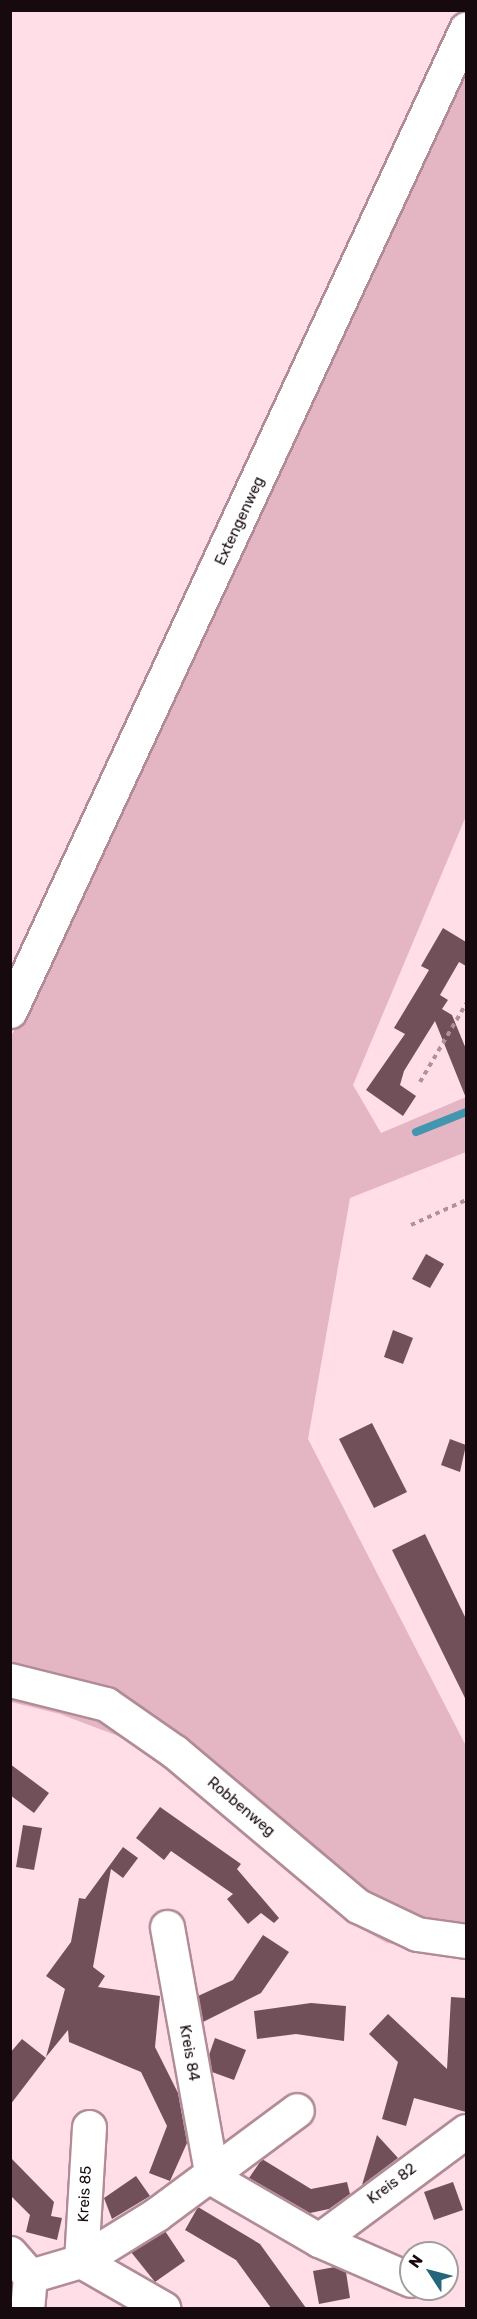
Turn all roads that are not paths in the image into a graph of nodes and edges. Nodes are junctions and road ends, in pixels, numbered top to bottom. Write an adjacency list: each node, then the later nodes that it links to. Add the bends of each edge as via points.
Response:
1 (466, 29): 2 (street, Extengenweg)
2 (10, 1011)
3 (10, 1680): 5 (street, Robbenweg, via 106,1704 175,1752 358,1906 417,1934)
4 (167, 1927): 9 (street, Kreis 84)
5 (466, 1941)
6 (297, 2110): 9 (street)
7 (89, 2127): 11 (street, Kreis 85)
8 (466, 2131): 10 (street, Kreis 82)
9 (212, 2178): 10 (street); 11 (street)
10 (319, 2240): 13 (street)
11 (81, 2261): 12 (street); 15 (street)
12 (20, 2265): 14 (street)
13 (399, 2275)
14 (27, 2308)
15 (163, 2308)

